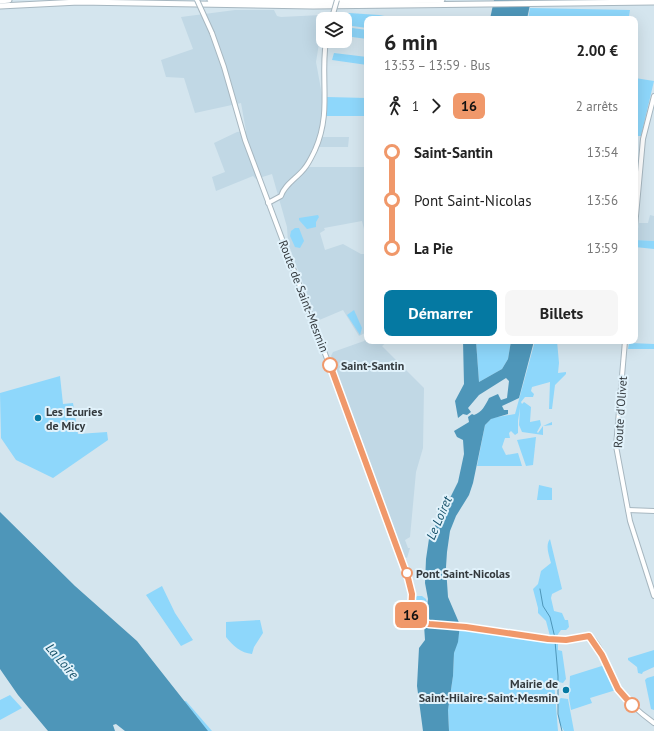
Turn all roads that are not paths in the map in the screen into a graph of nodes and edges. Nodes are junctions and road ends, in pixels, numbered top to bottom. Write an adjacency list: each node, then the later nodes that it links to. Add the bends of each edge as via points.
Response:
1 (9, 0): 6 (highway)
2 (197, 0): 13 (main road, Route de Saint-Mesmin, bridge, via 224,67 245,140)
3 (210, 0): 5 (highway)
4 (337, 0): 9 (main road, bridge)
5 (442, 0)
6 (0, 1)
7 (654, 2): 8 (highway, via 313,6 72,2)
8 (0, 6)
9 (334, 12)
10 (325, 48): 13 (main road, via 326,107 318,142 305,168 283,190 281,196)
11 (654, 96): 12 (main road, via 642,139)
12 (638, 189)
13 (268, 203): 18 (main road, Route de Saint-Mesmin, via 404,565 412,593 411,617 418,622 555,640 586,636 591,638 625,698)
14 (625, 344): 16 (main road, Route d'Olivet, via 616,445 627,504)
15 (654, 511): 16 (main road)
16 (632, 512): 17 (main road, via 630,518)
17 (654, 596)
18 (654, 722)

